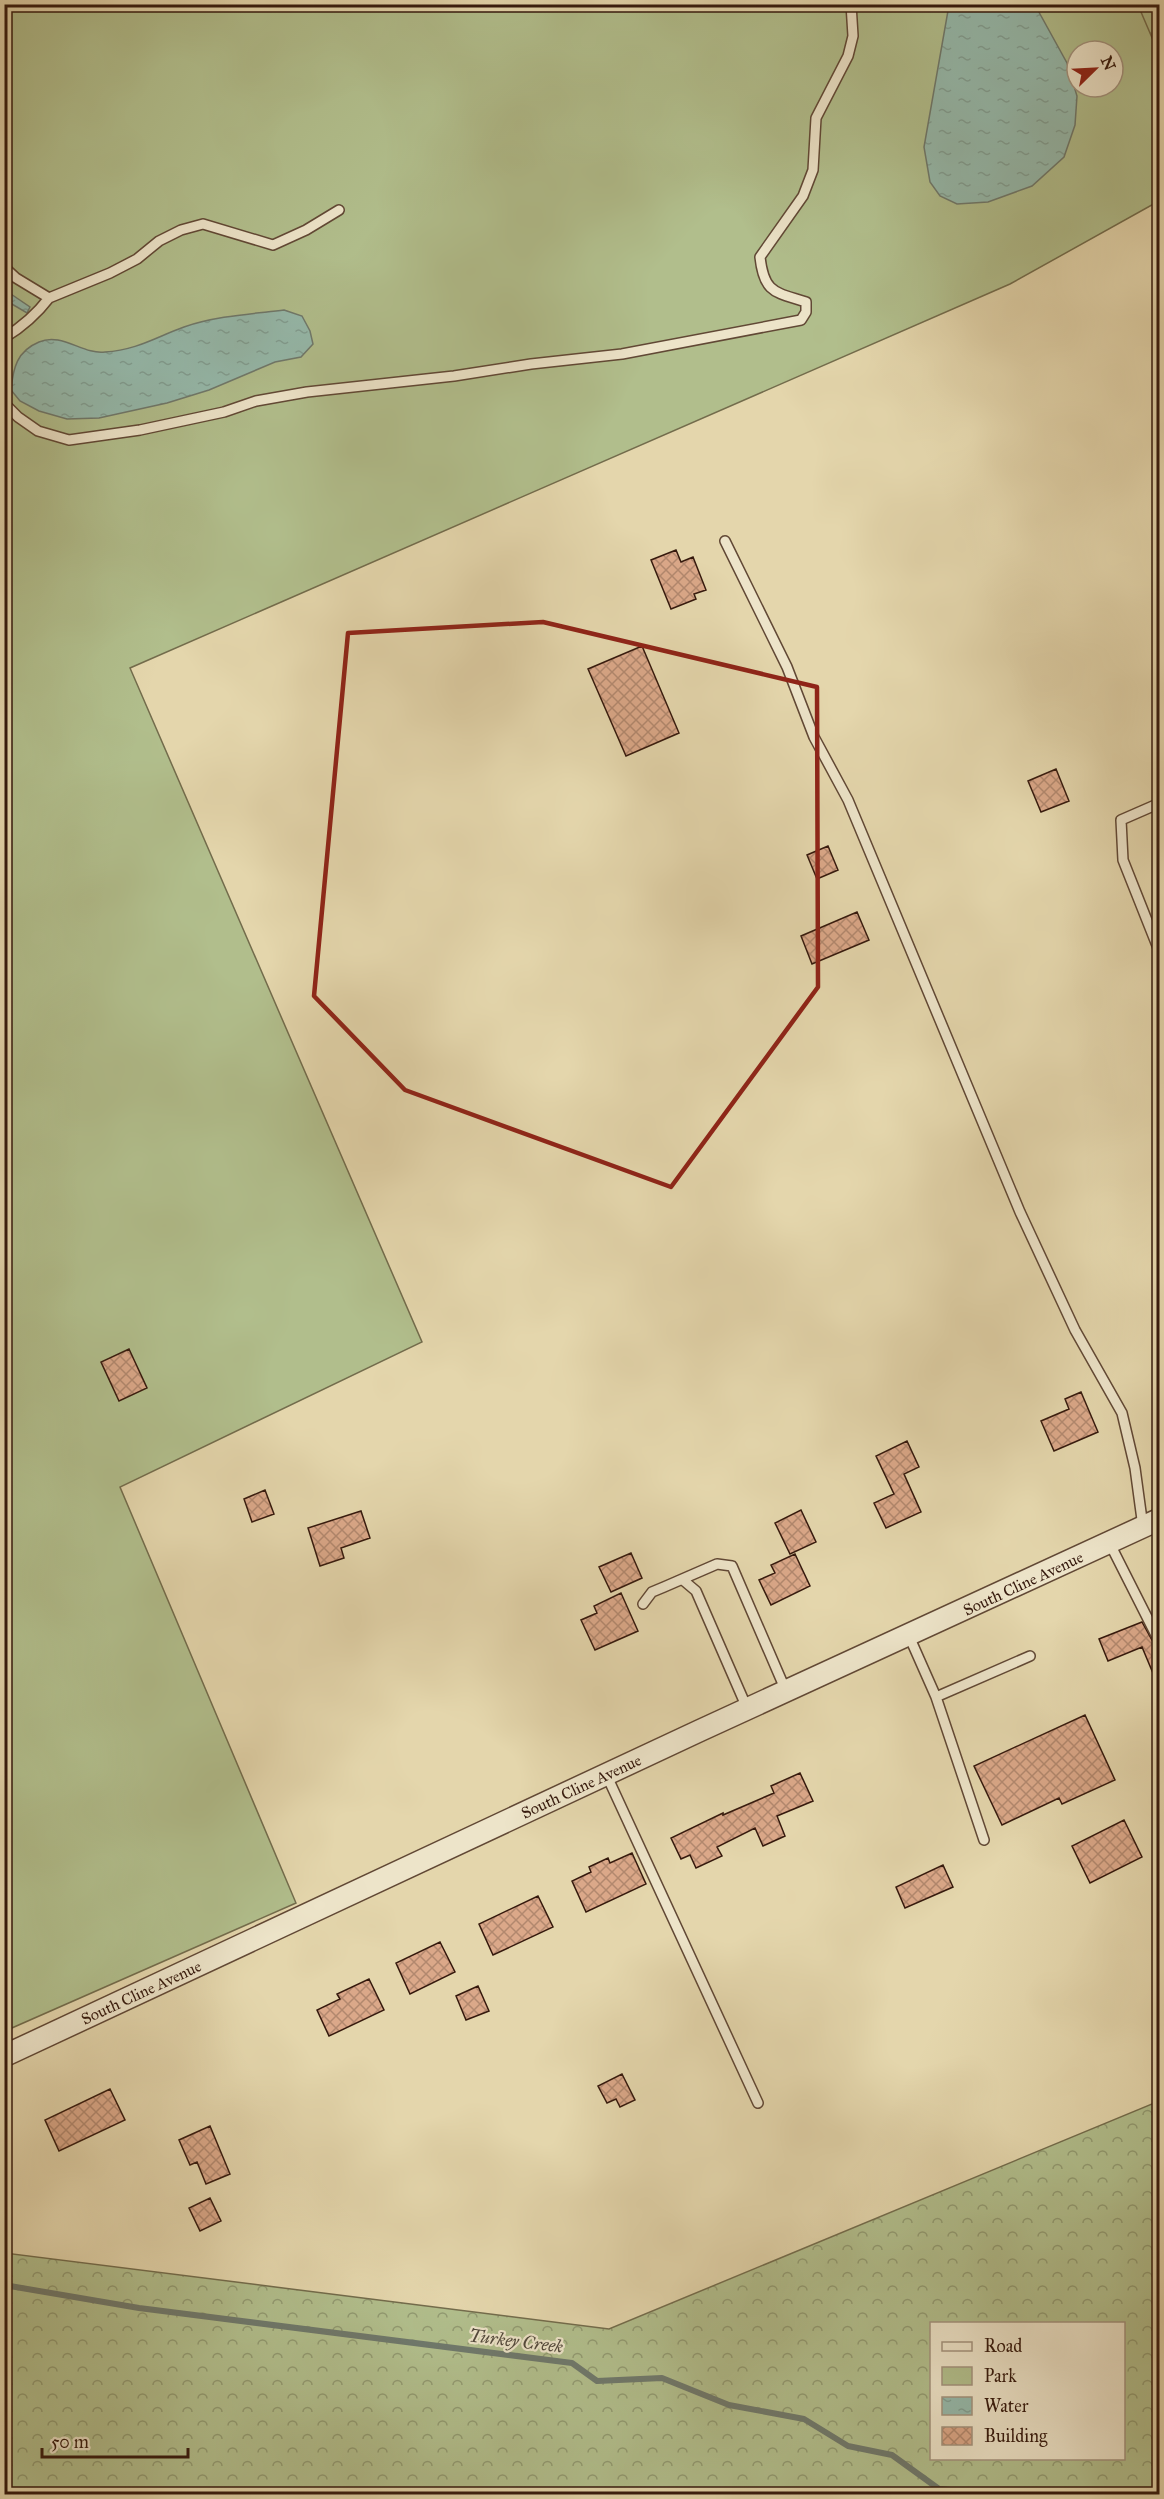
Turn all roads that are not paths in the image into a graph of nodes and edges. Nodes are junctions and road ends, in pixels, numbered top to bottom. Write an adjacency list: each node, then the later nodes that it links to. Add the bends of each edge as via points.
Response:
1 (851, 4): 6 (lane, via 853,36 838,79 816,118 813,170 803,196 760,257 762,276 769,285 782,296 806,302 807,312 801,320 622,354 307,392 140,430 69,440 38,431)
2 (339, 210): 4 (lane, via 273,245 203,224 181,230 119,268)
3 (4, 267): 4 (lane)
4 (49, 298): 5 (lane, via 22,327)
5 (4, 338)
6 (4, 403)
7 (725, 541): 10 (lane, via 787,667 814,737 848,800 1020,1212 1075,1330 1122,1413)
8 (1160, 803): 9 (lane, via 1121,820 1123,860)
9 (1160, 953)
10 (1151, 1523): 11 (street, South Cline Avenue)
11 (1109, 1542): 14 (lane); 15 (street, South Cline Avenue)
12 (683, 1580): 13 (lane, via 651,1593); 17 (lane, via 717,1564 732,1566); 19 (lane, via 696,1591)
13 (643, 1604)
14 (1156, 1635)
15 (909, 1636): 17 (street, South Cline Avenue); 18 (lane)
16 (1030, 1656): 18 (lane)
17 (786, 1691): 19 (street, South Cline Avenue)
18 (936, 1697): 21 (lane)
19 (747, 1709): 20 (street, South Cline Avenue)
20 (606, 1774): 22 (street, South Cline Avenue); 23 (lane)
21 (984, 1840)
22 (4, 2056)
23 (758, 2103)

